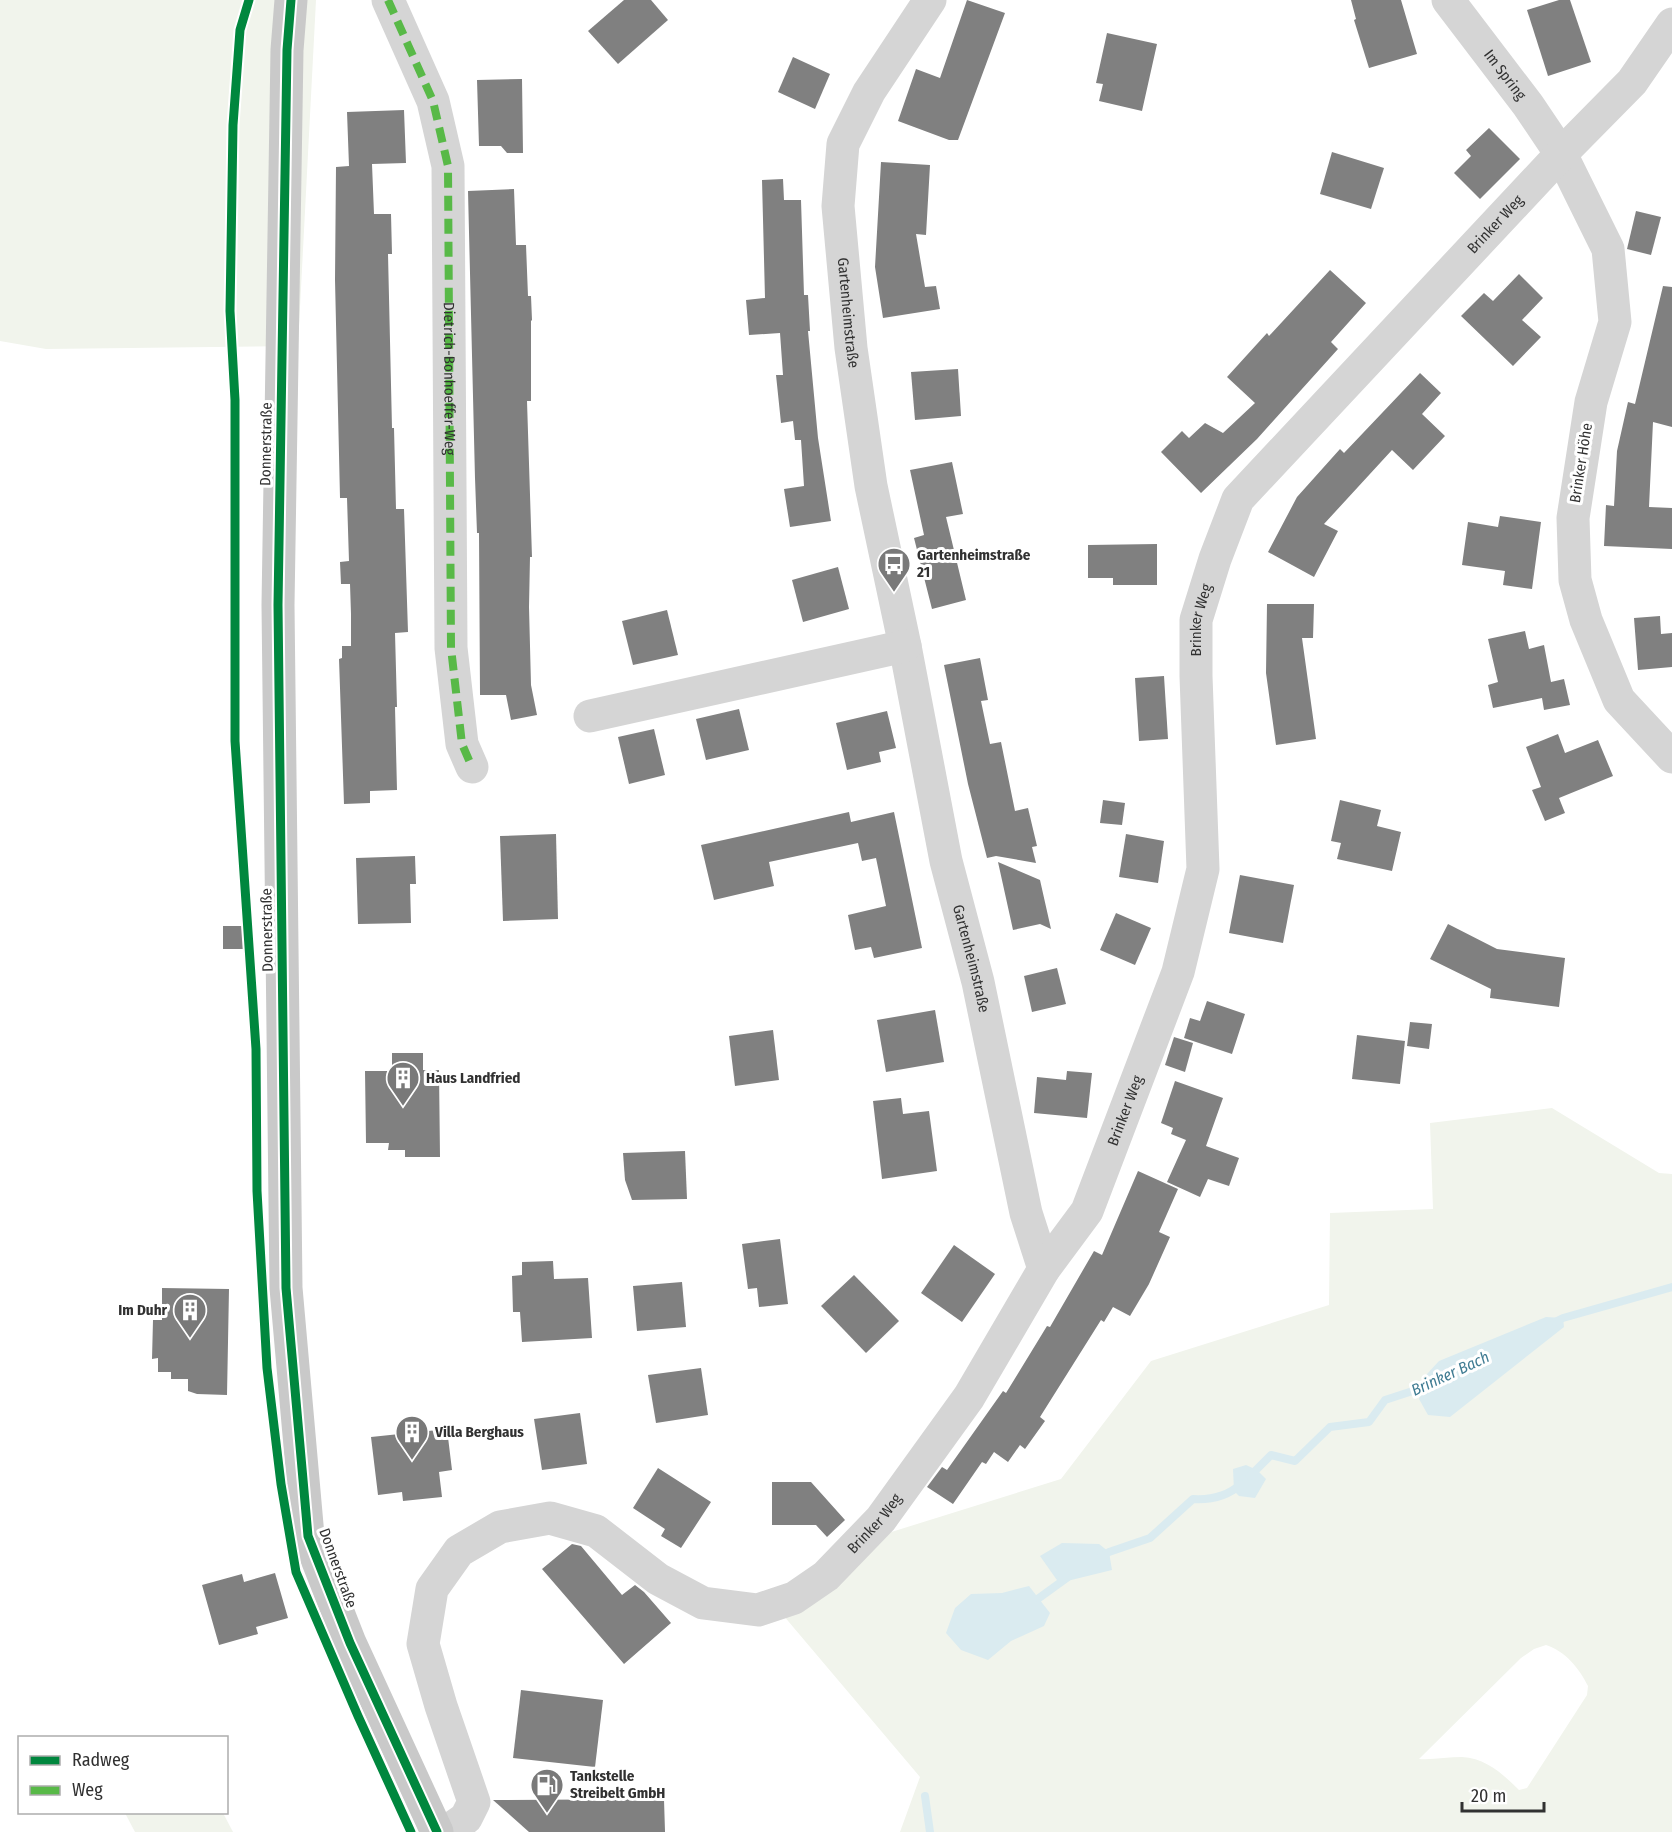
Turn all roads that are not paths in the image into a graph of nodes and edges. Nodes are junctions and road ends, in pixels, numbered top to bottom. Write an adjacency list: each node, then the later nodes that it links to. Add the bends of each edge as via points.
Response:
1 (291, 0): 12 (main road, Donnerstraße, via 278,605 286,1288 308,1536 350,1642)
2 (388, 0): 10 (street, Dietrich-Bonhoeffer-Weg, via 433,101 448,166 451,648 462,744)
3 (930, 0): 7 (street, Gartenheimstraße, via 868,92 843,144 838,206 851,348 871,486)
4 (1448, 0): 6 (street, Im Spring)
5 (1672, 24): 6 (street, Brinker Weg, via 1632,82)
6 (1561, 154): 9 (street, Brinker Höhe, via 1608,249 1615,322 1591,402 1576,495 1575,579 1586,620 1618,700); 11 (street, Brinker Weg, via 1238,499 1196,620 1203,868 1178,972 1087,1211)
7 (905, 646): 8 (street); 11 (street, Gartenheimstraße, via 946,861 978,982 1026,1213)
8 (590, 716)
9 (1672, 757)
10 (472, 767)
11 (1044, 1269): 13 (street, Brinker Weg, via 969,1397 880,1519 826,1576 794,1598 758,1610 703,1603 658,1579 596,1531 550,1518 500,1527 459,1551 432,1589 423,1644 474,1802 466,1818)
12 (437, 1832)
13 (446, 1832)

